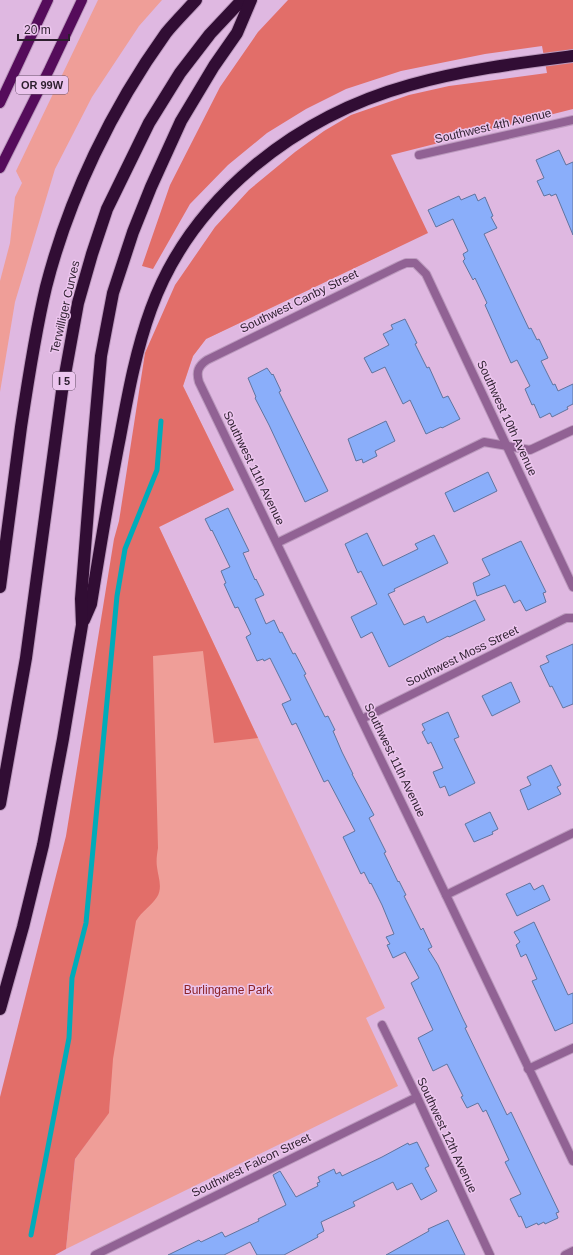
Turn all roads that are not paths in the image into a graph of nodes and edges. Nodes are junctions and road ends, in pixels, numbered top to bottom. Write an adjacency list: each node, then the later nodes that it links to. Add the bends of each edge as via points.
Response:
1 (48, 0): 7 (main road, OR 99W)
2 (82, 0): 10 (main road, OR 99W)
3 (196, 0): 16 (highway, Terwilliger Curves, via 167,32 135,80 84,175 62,236 46,286 29,371)
4 (242, 0): 21 (highway, Terwilliger Curves / I 5, via 210,34 180,73 149,123 107,209 92,254 78,302 62,391 26,658)
5 (251, 0): 19 (highway, via 237,33 214,66 178,129 133,232 113,293 101,356 81,599)
6 (573, 56): 19 (highway, via 482,69 428,80 397,88 358,103 293,137 271,152 217,201 182,245 151,310 128,393 91,604)
7 (0, 103)
8 (573, 120): 9 (street, Southwest 4th Avenue)
9 (419, 155)
10 (0, 168)
11 (415, 263): 12 (street, Southwest Canby Street, via 406,263 392,269 207,360); 14 (street, Southwest 10th Avenue, via 426,274)
12 (198, 368): 15 (street, Southwest 11th Avenue, via 199,382)
13 (573, 430): 14 (street, via 530,450)
14 (507, 446): 15 (street, via 484,442); 17 (street, Southwest 10th Avenue)
15 (277, 543): 20 (street, Southwest 11th Avenue)
16 (0, 587)
17 (573, 587)
18 (573, 618): 20 (street, Southwest Moss Street, via 566,618)
19 (82, 625): 24 (highway, via 43,845)
20 (362, 719): 23 (street, Southwest 11th Avenue)
21 (0, 804)
22 (573, 833): 23 (street)
23 (446, 895): 27 (street, Southwest 11th Avenue)
24 (0, 1009)
25 (382, 1025): 28 (street, Southwest 12th Avenue)
26 (573, 1048): 27 (street)
27 (528, 1069): 29 (street, Southwest 11th Avenue)
28 (417, 1097): 31 (street, Southwest Falcon Street); 32 (street, Southwest 12th Avenue)
29 (573, 1161)
30 (573, 1251): 33 (street)
31 (95, 1255)
32 (490, 1255)
33 (565, 1255)

